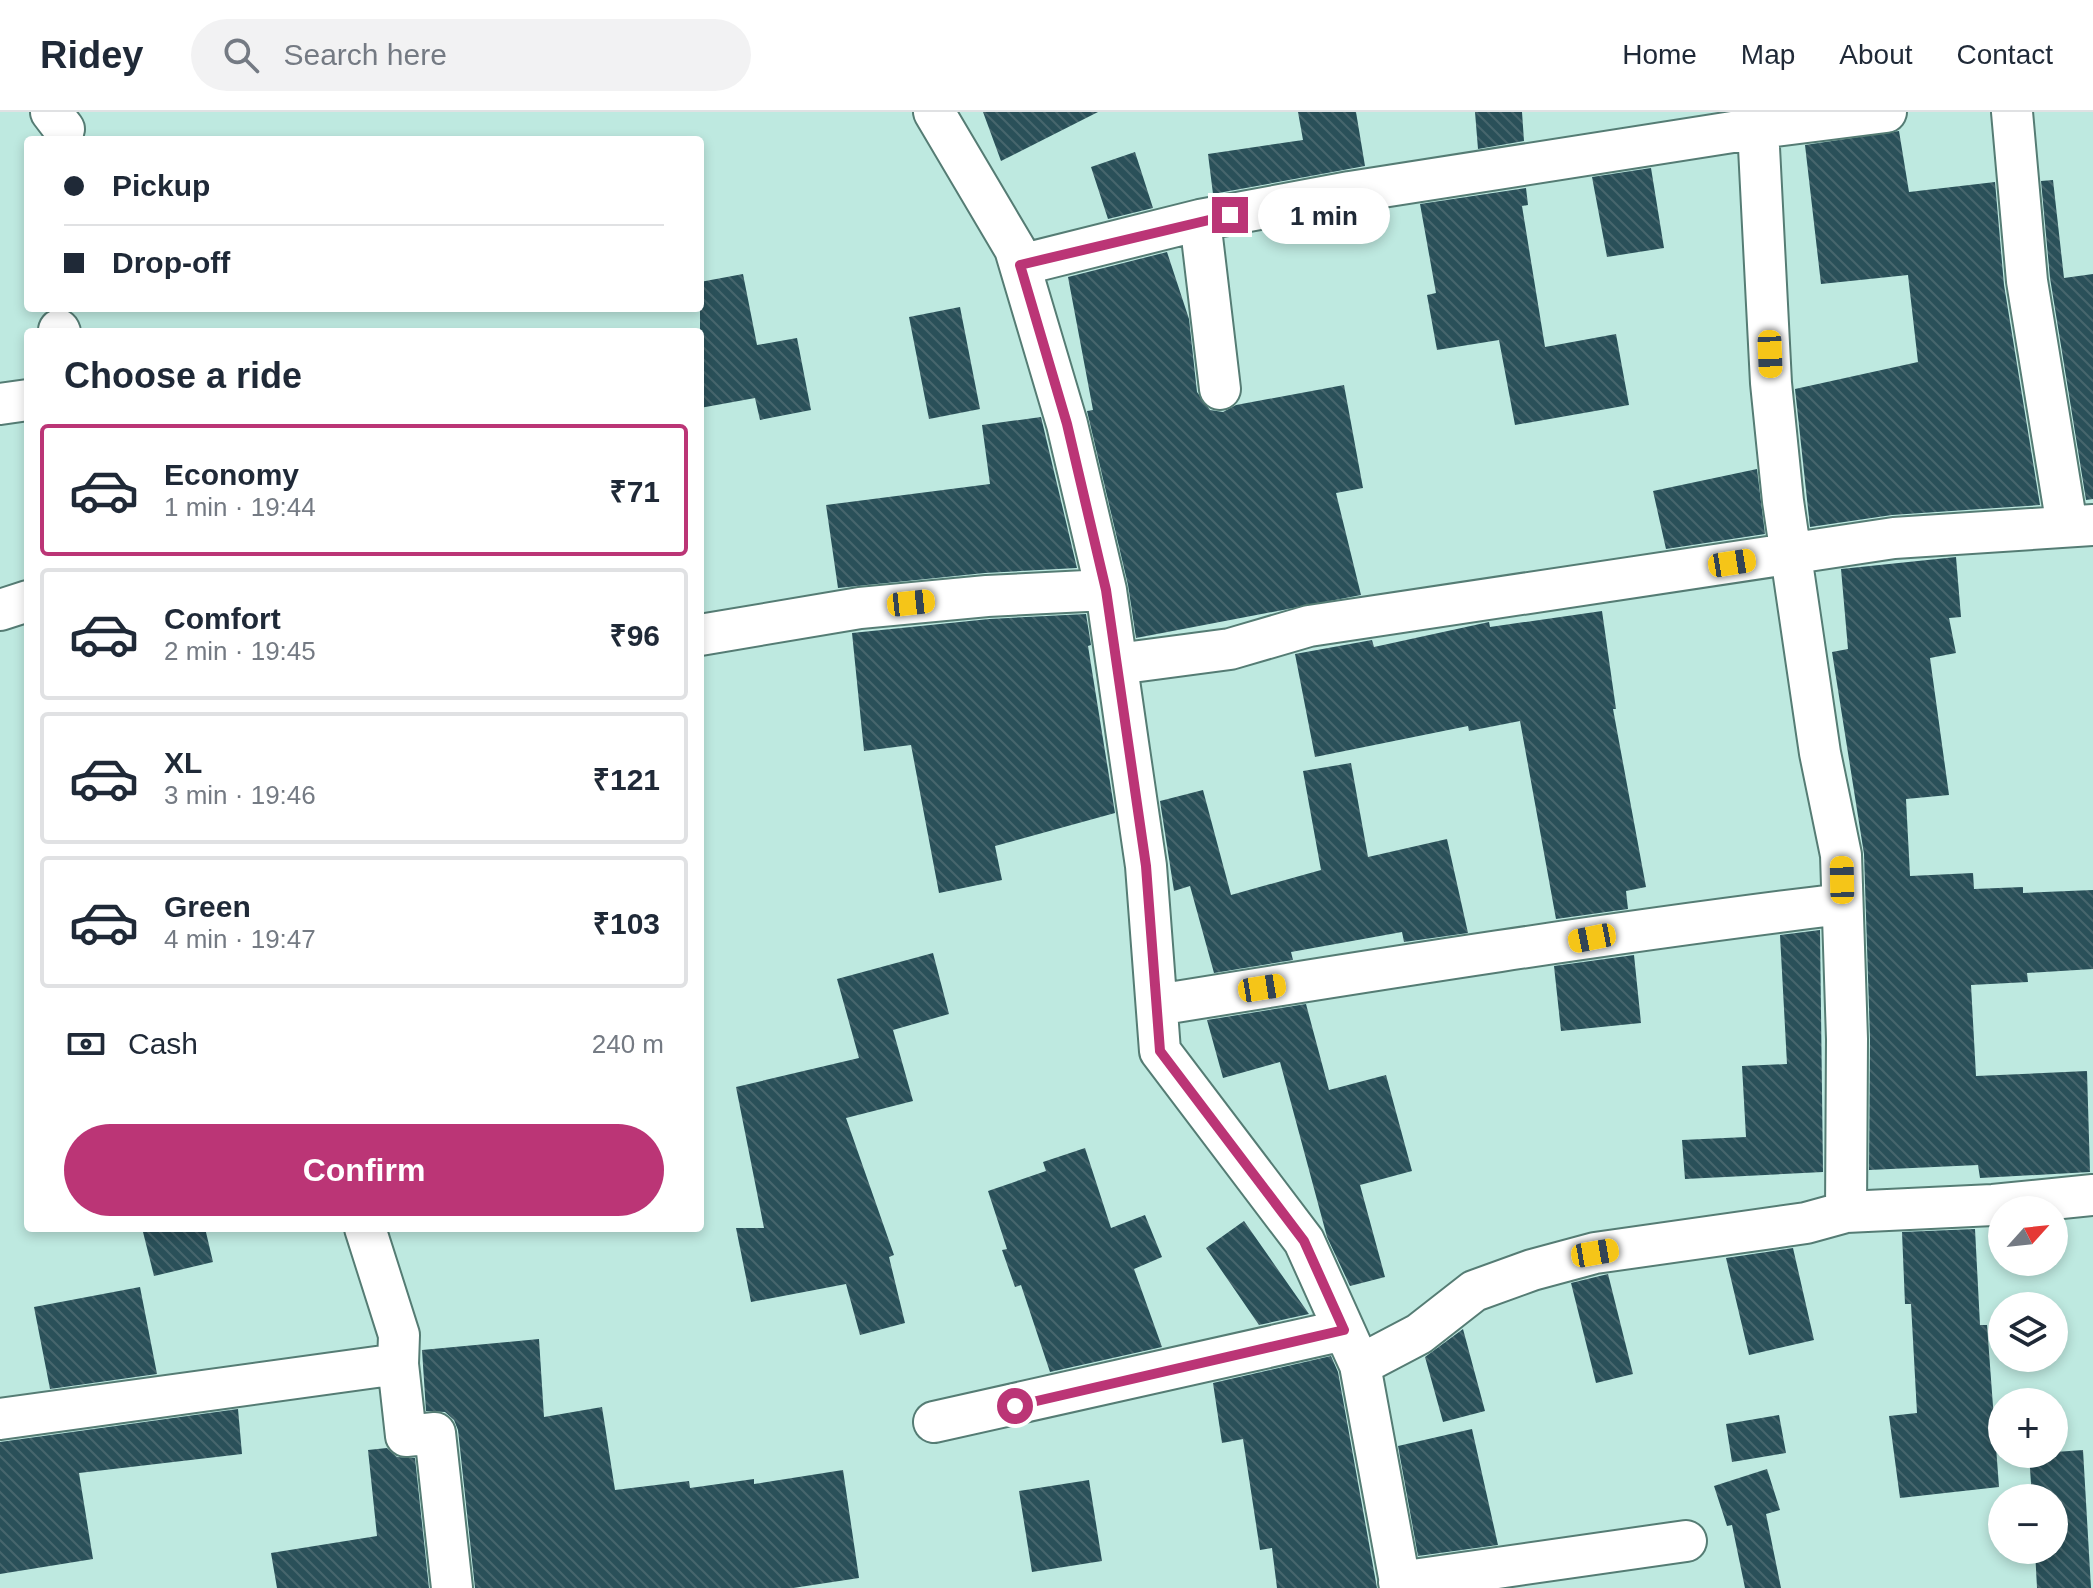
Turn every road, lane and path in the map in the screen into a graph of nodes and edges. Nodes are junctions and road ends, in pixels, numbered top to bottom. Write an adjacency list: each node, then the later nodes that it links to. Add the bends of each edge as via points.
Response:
1 (934, 112): 6 (street)
2 (1886, 112): 4 (street)
3 (2012, 112): 10 (street, via 2027,281)
4 (1758, 128): 5 (street); 11 (street, via 1771,383)
5 (1200, 220): 6 (street); 7 (street)
6 (1020, 265): 12 (street, via 1067,424)
7 (1220, 389)
8 (24, 401): 9 (street)
9 (0, 404)
10 (2080, 525): 11 (street, via 1894,538)
11 (1791, 554): 16 (street, via 1309,626 1230,649); 17 (street, via 1820,753 1841,855)
12 (1106, 590): 15 (street, via 860,608); 16 (street)
13 (24, 602): 14 (street)
14 (0, 610)
15 (704, 634)
16 (1117, 664): 18 (street, via 1146,866)
17 (1842, 904): 18 (street, via 1664,925); 20 (street)
18 (1157, 1005): 22 (street, via 1160,1051 1304,1241)
19 (2093, 1195): 20 (street)
20 (1846, 1212): 22 (street, via 1806,1223 1595,1253 1532,1270 1474,1291 1419,1334)
21 (366, 1232): 23 (street, via 399,1335)
22 (1352, 1347): 25 (street); 27 (street)
23 (398, 1364): 24 (street); 28 (street, via 406,1436 435,1433)
24 (0, 1419)
25 (934, 1422)
26 (1686, 1541): 27 (street)
27 (1400, 1585)
28 (452, 1588)

